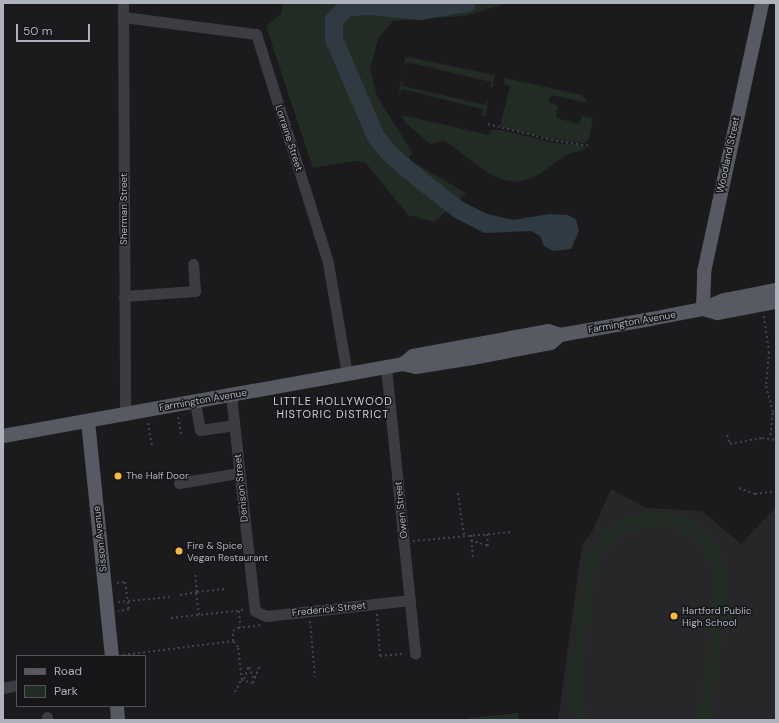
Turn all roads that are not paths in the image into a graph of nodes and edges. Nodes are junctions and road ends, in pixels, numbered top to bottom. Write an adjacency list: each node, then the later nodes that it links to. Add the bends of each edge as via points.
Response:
1 (123, 3): 3 (street, Sherman Street)
2 (762, 3): 8 (main road, Woodland Street, via 704,272)
3 (123, 17): 6 (street, Sherman Street); 10 (street, Lorraine Street, via 256,34 328,263)
4 (193, 264): 6 (street, via 195,291)
5 (776, 290): 8 (main road, Farmington Avenue, via 724,300)
6 (124, 296): 13 (street, Sherman Street)
7 (776, 302): 8 (main road, Farmington Avenue, via 717,313)
8 (703, 309): 9 (main road, Farmington Avenue, via 560,335 551,343 472,358 416,367 403,364)
9 (386, 367): 10 (main road, Farmington Avenue); 19 (street, Owen Street)
10 (347, 374): 11 (main road, Farmington Avenue)
11 (231, 395): 12 (main road, Farmington Avenue); 15 (street, Denison Street)
12 (194, 402): 13 (main road, Farmington Avenue); 15 (street, via 200,430)
13 (125, 414): 14 (main road, Farmington Avenue)
14 (88, 421): 16 (main road, Farmington Avenue); 22 (main road, Sisson Avenue)
15 (234, 425): 17 (street, Denison Street)
16 (3, 436)
17 (239, 473): 18 (street); 20 (street, Denison Street)
18 (179, 482)
19 (410, 600): 20 (street, Frederick Street, via 266,616); 21 (street, Owen Street)
20 (249, 608)
21 (411, 654)
22 (117, 655)
23 (16, 685): 24 (street)
24 (3, 688)
25 (117, 707): 26 (main road)
26 (118, 720)

